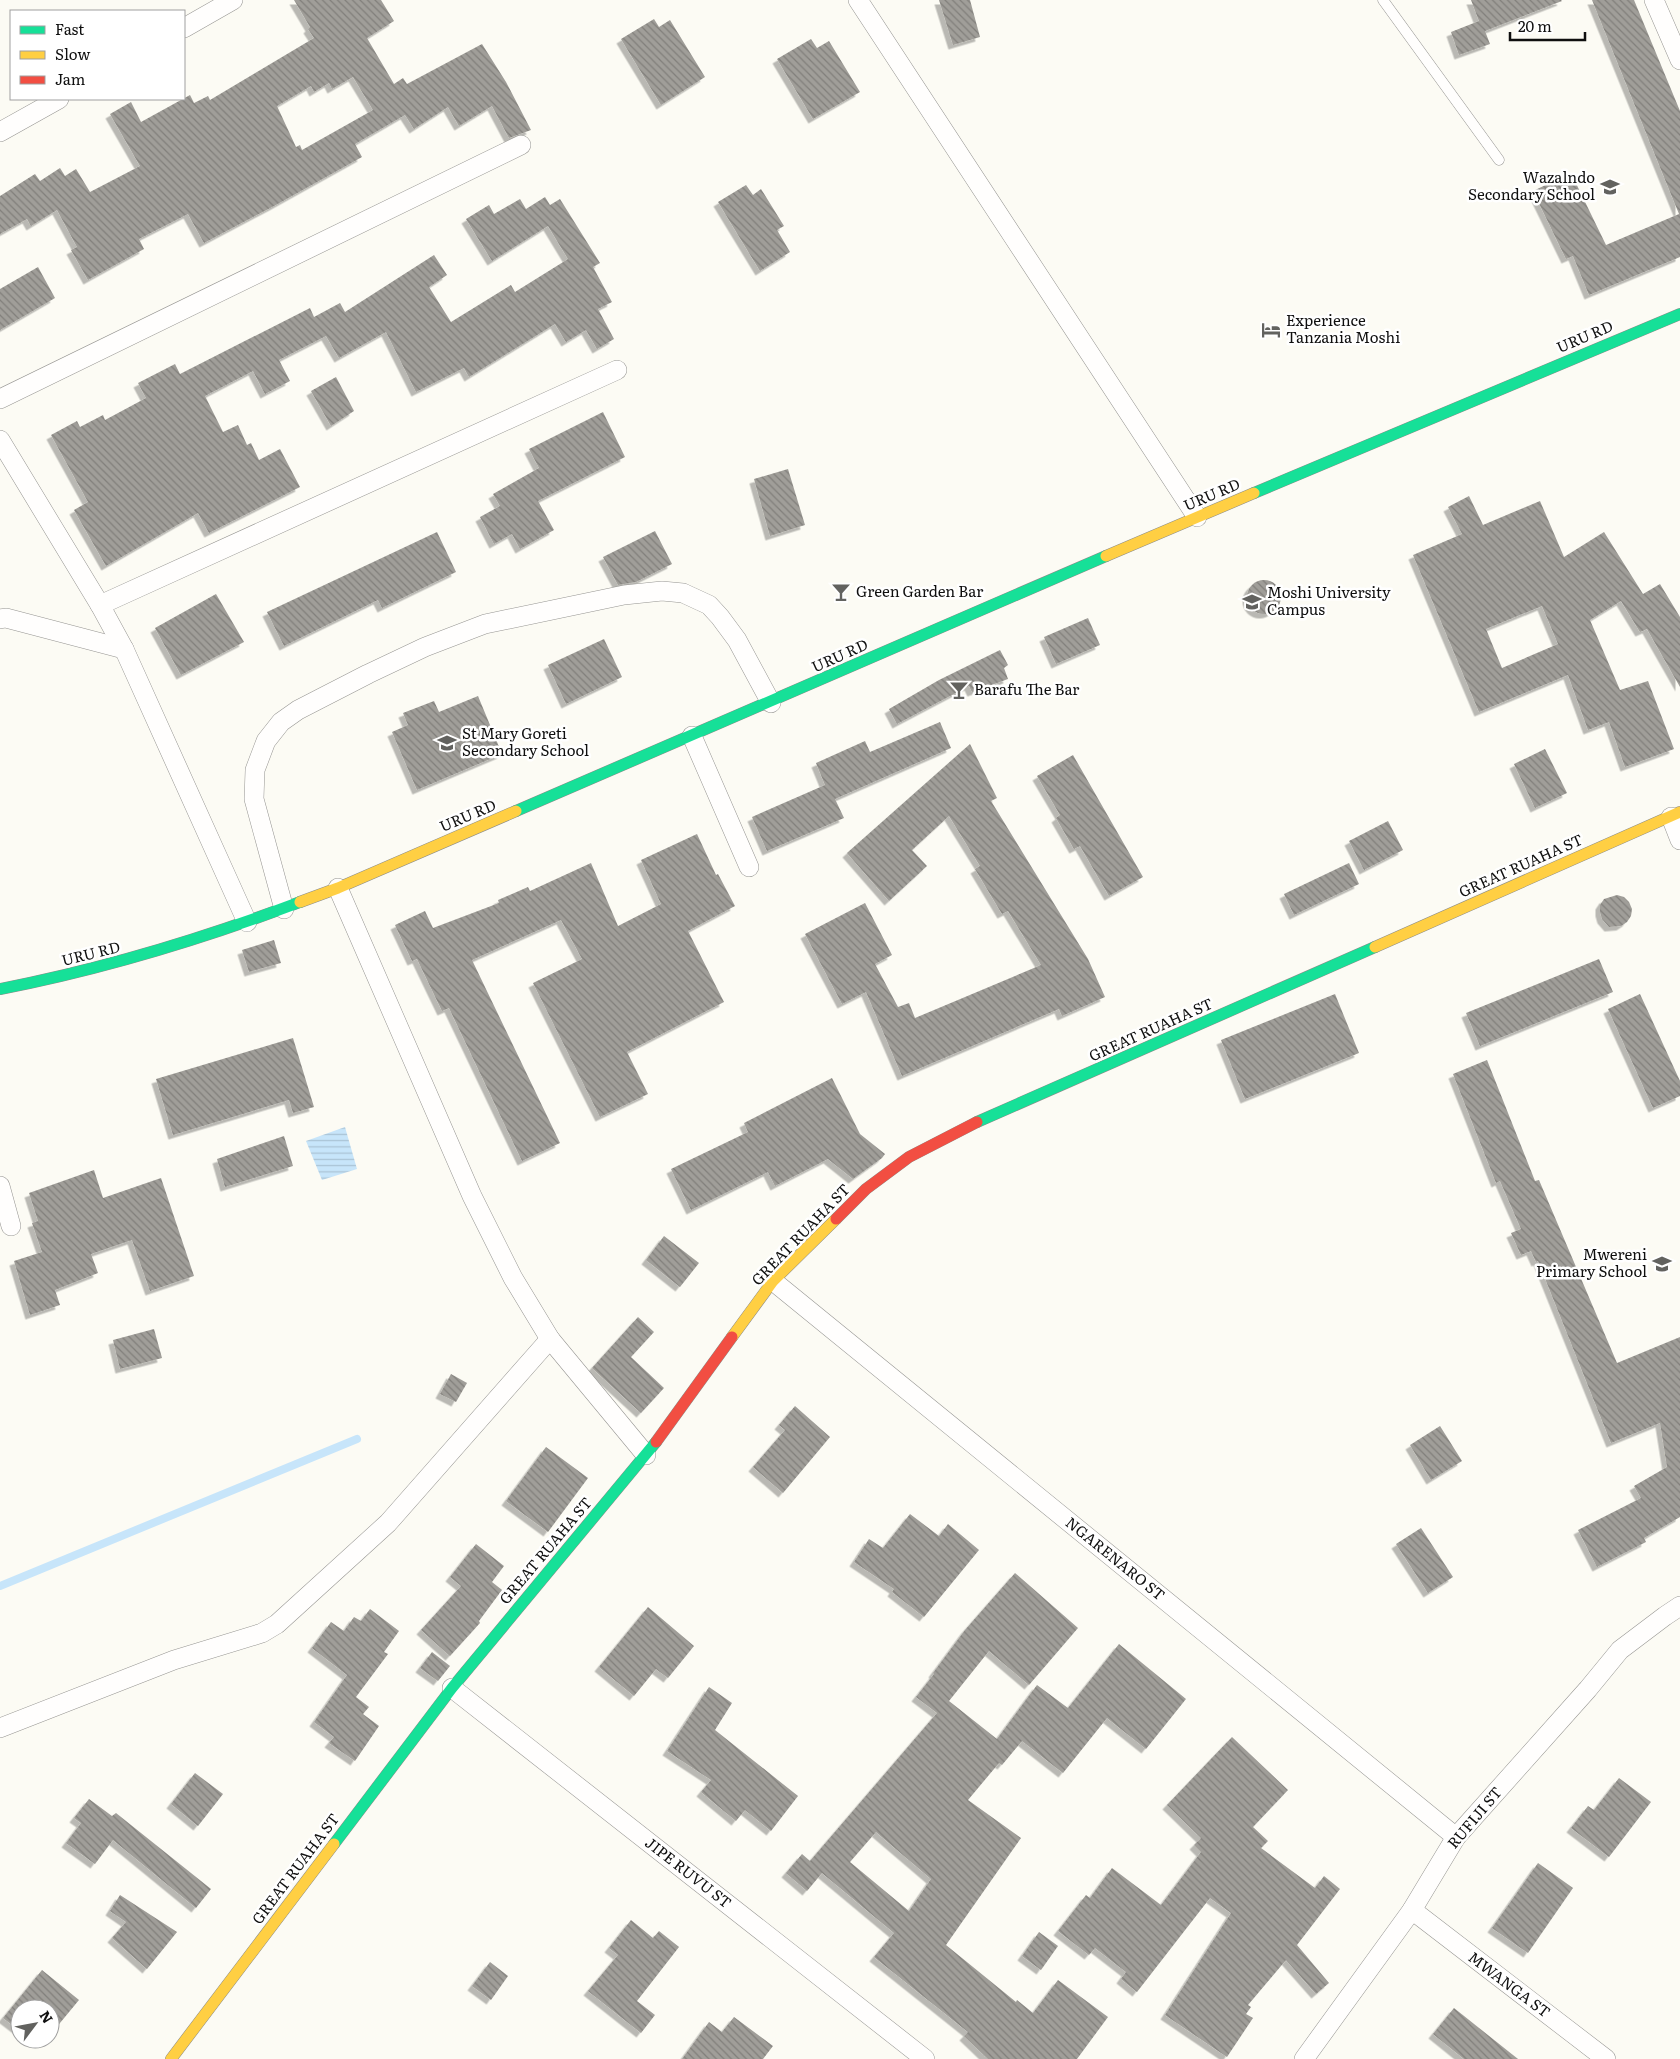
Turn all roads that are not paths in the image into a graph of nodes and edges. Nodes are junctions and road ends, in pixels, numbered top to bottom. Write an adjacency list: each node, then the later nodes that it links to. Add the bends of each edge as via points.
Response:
1 (233, 0): 5 (street)
2 (858, 0): 15 (street)
3 (1383, 0): 10 (lane)
4 (1654, 0): 6 (street)
5 (185, 27)
6 (1680, 60)
7 (57, 100): 8 (street)
8 (0, 132)
9 (521, 145): 13 (street)
10 (1499, 160)
11 (1680, 314): 15 (street, URU RD)
12 (618, 370): 16 (street)
13 (0, 399)
14 (0, 440): 16 (street)
15 (1197, 518): 19 (street, URU RD)
16 (100, 605): 18 (street)
17 (0, 619): 18 (street)
18 (124, 649): 26 (street)
19 (771, 703): 20 (street, URU RD); 25 (street, via 737,640 720,617 709,605 683,593 662,591 624,595 485,624 425,647 298,710 281,722 266,741 255,770 254,799)
20 (692, 736): 23 (street); 24 (street, URU RD)
21 (1675, 814): 22 (street); 30 (street, GREAT RUAHA ST, via 988,1118 909,1157 866,1189)
22 (1680, 840)
23 (749, 867)
24 (338, 888): 25 (street, URU RD); 31 (street, via 472,1196 513,1278)
25 (284, 909): 26 (street, URU RD)
26 (247, 922): 27 (street, URU RD, via 92,970)
27 (0, 989)
28 (0, 1186): 29 (street)
29 (11, 1226)
30 (773, 1281): 32 (street, GREAT RUAHA ST); 36 (street, NGARENARO ST)
31 (550, 1339): 32 (street); 35 (street, via 388,1523 278,1624 262,1633 174,1660)
32 (646, 1455): 34 (street, GREAT RUAHA ST)
33 (1680, 1606): 36 (street, RUFIJI ST, via 1620,1650)
34 (452, 1688): 38 (street, GREAT RUAHA ST); 39 (street, JIPE RUVU ST)
35 (0, 1728)
36 (1456, 1837): 37 (street, RUFIJI ST)
37 (1412, 1910): 40 (street, RUFIJI ST); 41 (street, MWANGA ST)
38 (171, 2059)
39 (925, 2059)
40 (1304, 2059)
41 (1606, 2059)

